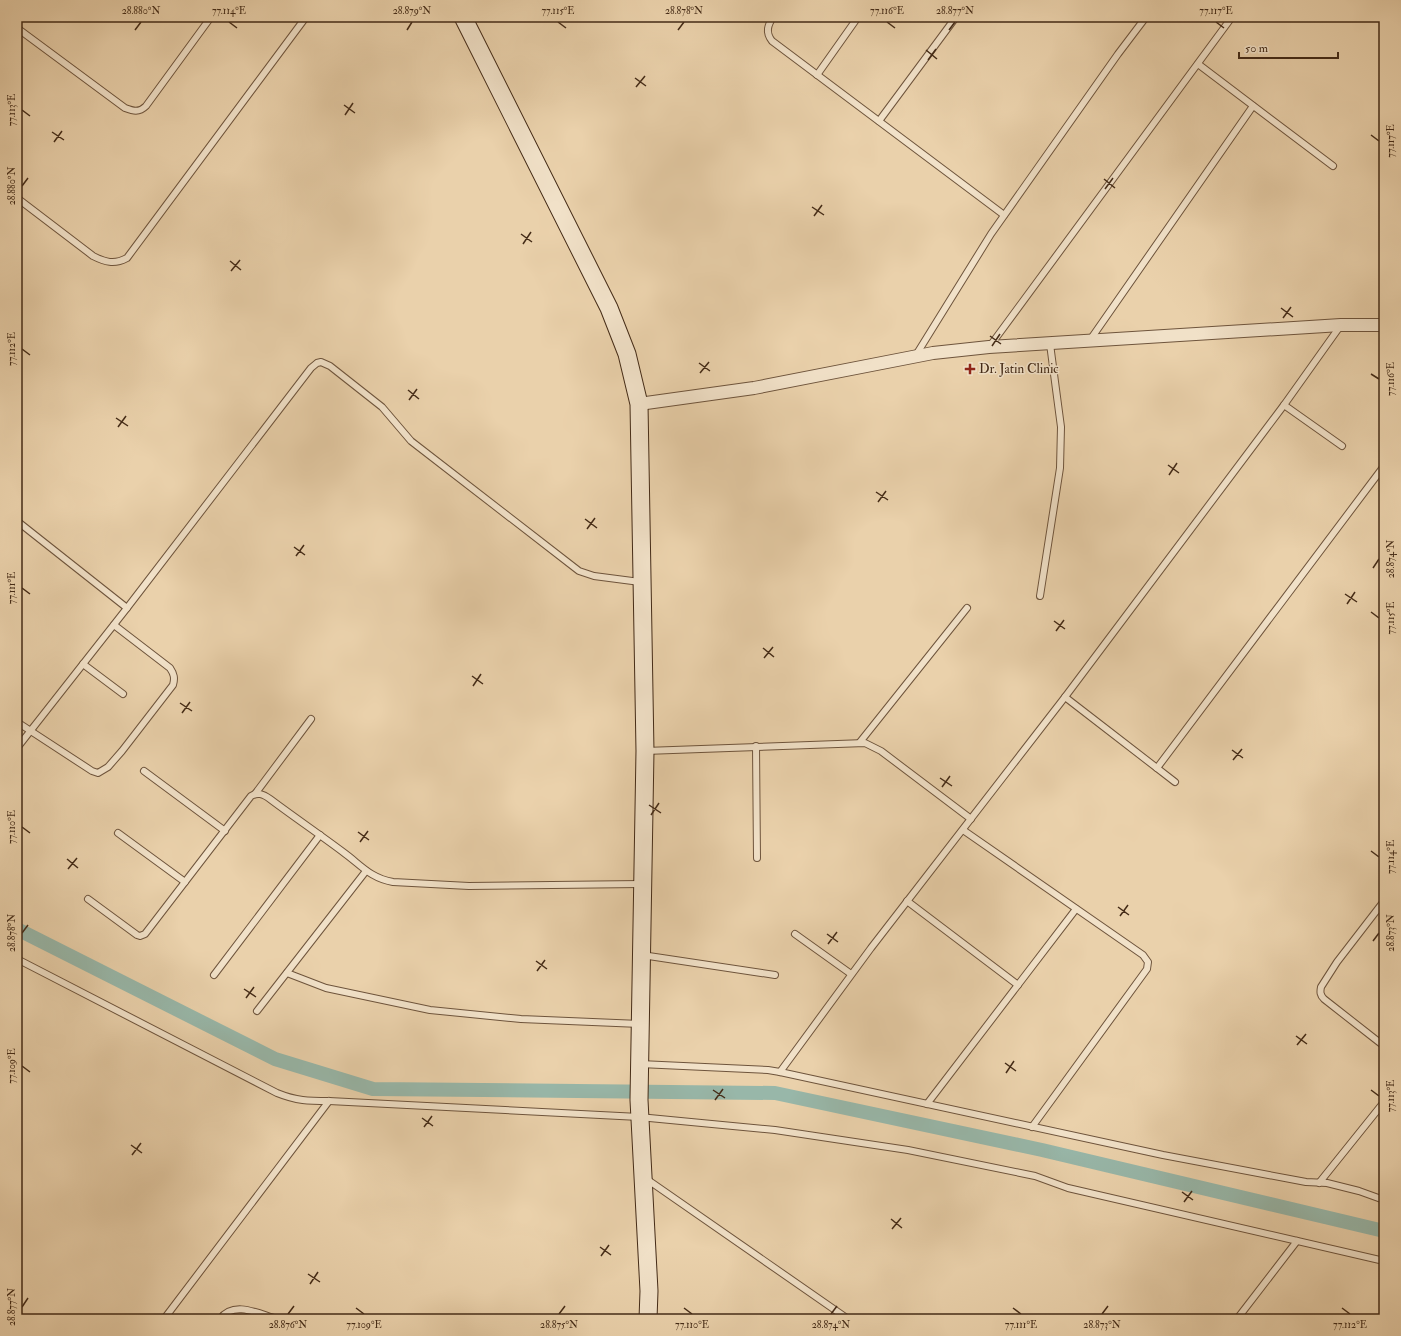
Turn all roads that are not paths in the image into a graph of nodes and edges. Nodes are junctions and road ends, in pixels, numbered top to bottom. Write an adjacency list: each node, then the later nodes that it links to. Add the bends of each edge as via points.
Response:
1 (211, 17): 9 (lane, via 140,111 126,108)
2 (306, 17): 15 (lane, via 127,258 112,263 93,256)
3 (463, 17): 23 (street, via 609,308 627,354)
4 (773, 17): 11 (lane, via 767,31 769,37)
5 (858, 17): 11 (lane)
6 (956, 17): 13 (lane)
7 (1146, 17): 16 (lane)
8 (1232, 17): 10 (lane)
9 (17, 28)
10 (1198, 64): 12 (lane); 21 (lane)
11 (816, 75): 13 (lane)
12 (1253, 106): 14 (lane); 19 (lane)
13 (879, 121): 16 (lane)
14 (1334, 166)
15 (17, 198)
16 (1004, 215): 22 (lane)
17 (1341, 325): 18 (street); 19 (street); 24 (lane)
18 (1384, 325)
19 (1089, 341): 20 (street)
20 (1050, 344): 21 (street); 29 (lane, via 1060,427 1060,468)
21 (989, 347): 22 (street)
22 (915, 356): 23 (street, via 754,388)
23 (639, 404): 28 (street)
24 (1284, 405): 25 (lane); 35 (lane)
25 (1342, 446)
26 (1384, 466): 43 (lane)
27 (17, 521): 30 (lane)
28 (642, 582): 30 (lane, via 594,576 579,571 410,441 382,407 330,366 321,362 310,368); 42 (street)
29 (1040, 596)
30 (126, 608): 32 (lane)
31 (967, 608): 39 (lane)
32 (114, 625): 33 (lane); 38 (lane, via 170,668 175,680 122,751 105,769 92,772)
33 (83, 664): 34 (lane); 38 (lane)
34 (123, 694)
35 (1065, 697): 43 (lane); 47 (lane)
36 (311, 719): 46 (lane)
37 (17, 722): 38 (lane)
38 (30, 731): 41 (lane)
39 (860, 742): 40 (lane); 47 (lane, via 870,744)
40 (756, 746): 42 (lane); 52 (lane)
41 (17, 748)
42 (645, 751): 55 (street)
43 (1157, 768): 45 (lane)
44 (144, 771): 49 (lane)
45 (1175, 782)
46 (255, 794): 49 (lane); 51 (lane, via 265,795)
47 (971, 819): 48 (lane)
48 (963, 830): 58 (lane); 59 (lane)
49 (225, 831): 54 (lane)
50 (118, 833): 54 (lane)
51 (320, 835): 53 (lane); 65 (lane)
52 (757, 858)
53 (366, 871): 55 (lane, via 384,881 469,886); 63 (lane)
54 (185, 882): 56 (lane, via 142,936 137,935)
55 (642, 884): 61 (street)
56 (88, 899)
57 (1384, 900): 70 (lane, via 1337,962 1320,991 1324,999)
58 (907, 901): 64 (lane); 67 (lane)
59 (1076, 909): 67 (lane); 77 (lane, via 1143,955 1149,965)
60 (795, 934): 64 (lane)
61 (641, 954): 66 (lane); 69 (street)
62 (17, 959): 73 (lane, via 277,1093 292,1099)
63 (287, 973): 68 (lane); 69 (lane, via 326,988 430,1010 522,1019)
64 (852, 974): 72 (lane)
65 (214, 975)
66 (775, 975)
67 (1018, 985): 75 (lane)
68 (257, 1011)
69 (640, 1024): 71 (street)
70 (1384, 1046)
71 (639, 1069): 72 (lane); 76 (street)
72 (780, 1072): 75 (lane)
73 (329, 1101): 76 (lane); 83 (lane)
74 (1384, 1102): 79 (lane)
75 (927, 1104): 77 (lane)
76 (639, 1117): 78 (street); 81 (lane, via 774,1130 908,1150 1035,1176 1068,1188)
77 (1032, 1127): 79 (lane, via 1171,1157)
78 (642, 1176): 86 (street, via 649,1291); 87 (lane)
79 (1319, 1183): 80 (lane, via 1359,1191)
80 (1384, 1200)
81 (1296, 1241): 82 (lane); 88 (lane)
82 (1384, 1261)
83 (164, 1319)
84 (220, 1319): 85 (lane, via 227,1312 237,1309)
85 (277, 1319)
86 (648, 1319)
87 (848, 1319)
88 (1237, 1319)

